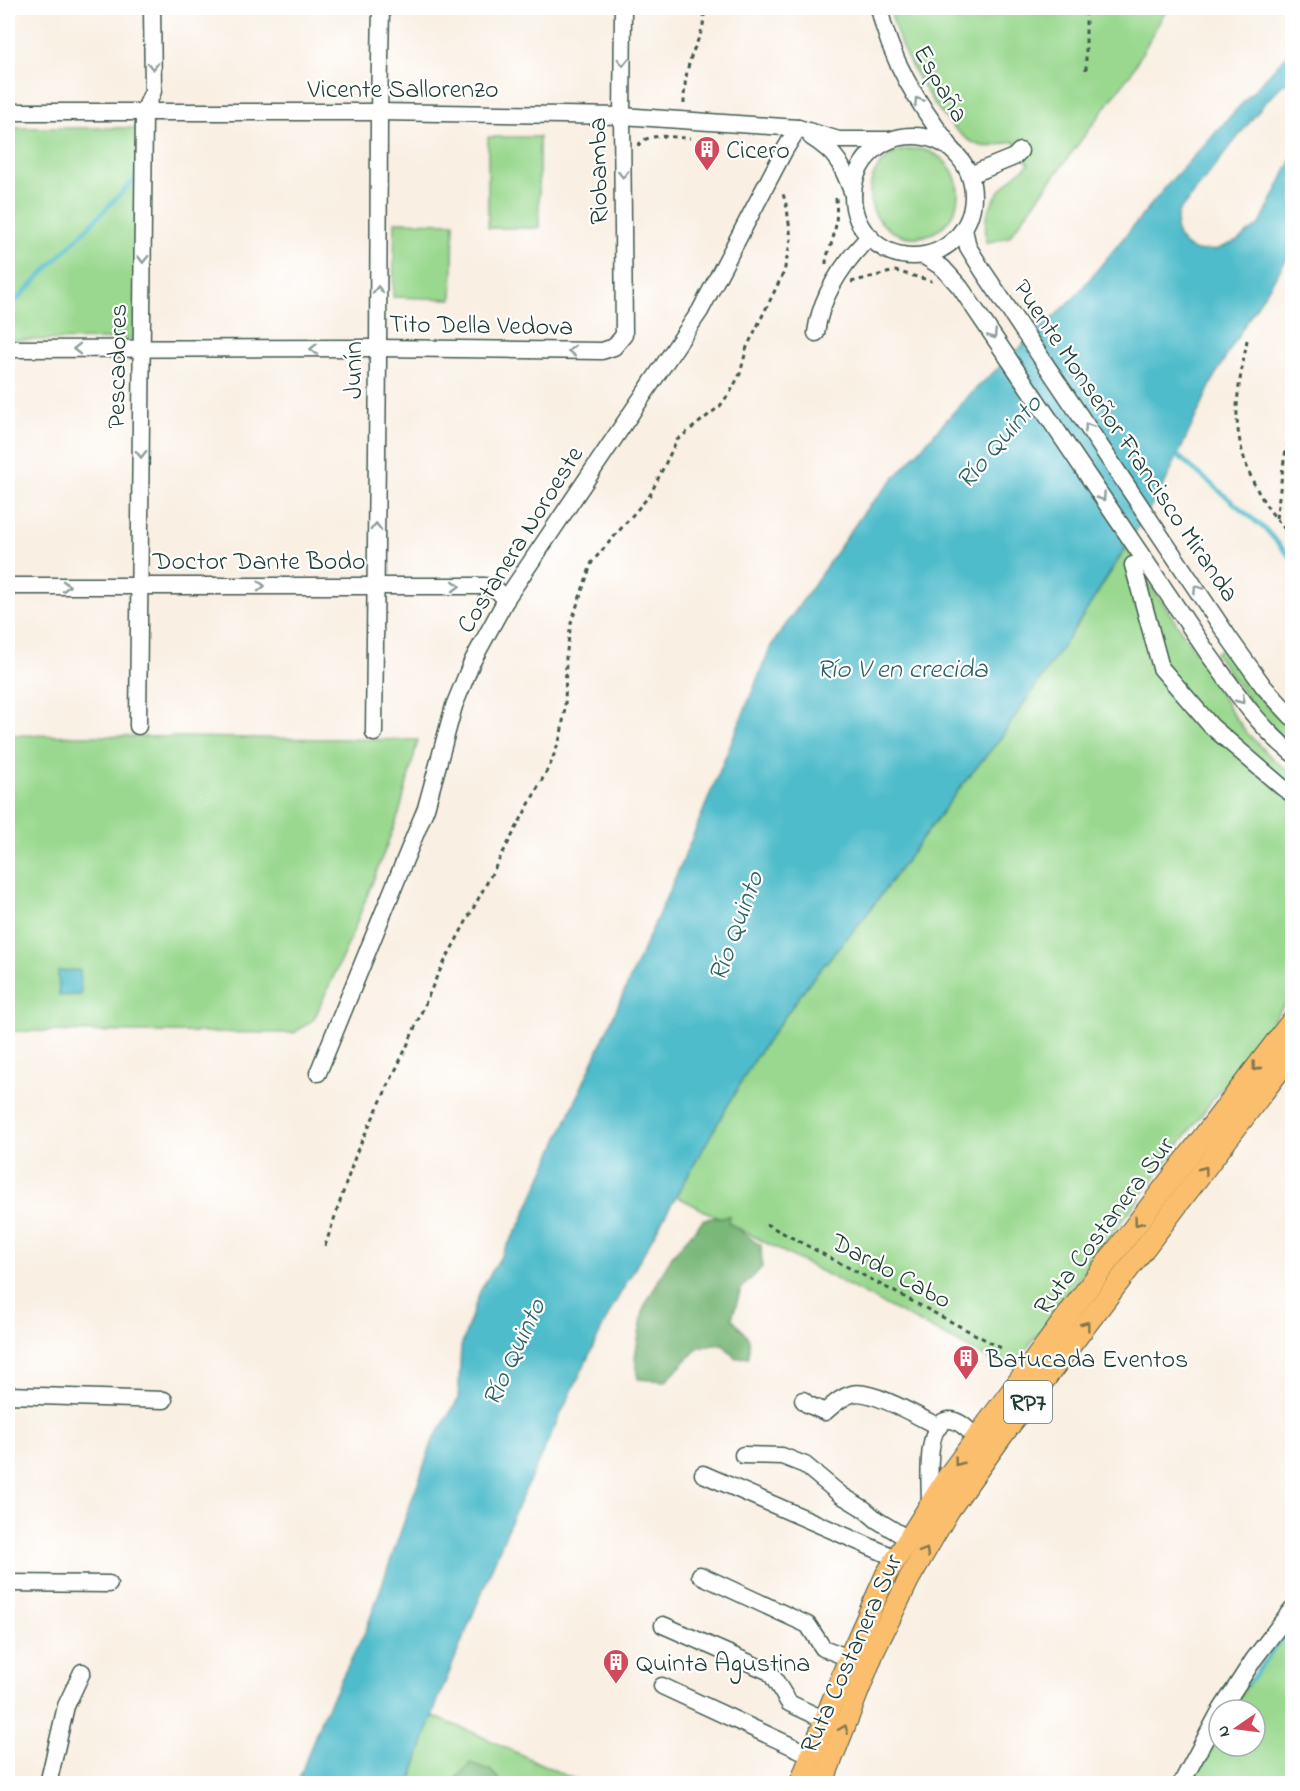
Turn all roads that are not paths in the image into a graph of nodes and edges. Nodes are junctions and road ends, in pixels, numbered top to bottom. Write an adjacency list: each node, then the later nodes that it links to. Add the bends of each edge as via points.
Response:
1 (152, 8): 6 (street, Pescadores, one-way to 6, via 153,91)
2 (381, 8): 7 (street, Junín)
3 (623, 8): 8 (street, Riobamba, one-way to 8)
4 (879, 8): 11 (street, España, one-way to 4, via 914,96)
5 (8, 112): 6 (street, Vicente Sallorenzo)
6 (144, 112): 7 (street, Vicente Sallorenzo); 22 (street, Pescadores, one-way to 22)
7 (379, 112): 8 (street, Vicente Sallorenzo); 20 (street, Junín, one-way to 7)
8 (622, 116): 9 (street, Vicente Sallorenzo); 19 (street, Riobamba, one-way to 19)
9 (798, 128): 10 (street, Vicente Sallorenzo, via 839,140); 14 (street, Vicente Sallorenzo, via 835,155); 27 (street, Costanera Noroeste, via 700,311)
10 (889, 140): 11 (street, via 918,136); 14 (street, via 874,148 858,170)
11 (952, 149): 13 (street, via 965,163)
12 (1020, 151): 13 (street)
13 (970, 176): 15 (street, via 973,204)
14 (854, 197): 16 (street, via 864,231)
15 (964, 229): 17 (street, via 951,242); 28 (street, Puente Monseñor Francisco Miranda, one-way to 15, via 1264,687 1229,638 983,272 968,247)
16 (870, 236): 17 (street, via 881,247 897,254); 18 (street, via 836,276 818,317)
17 (924, 256): 31 (street, Puente Monseñor Francisco Miranda, one-way to 31, via 943,268 960,287 1207,652 1261,724)
18 (816, 333)
19 (624, 335): 20 (street, Tito Della Vedova, one-way to 20, via 614,347 602,351)
20 (378, 348): 22 (street, Tito Della Vedova, one-way to 22); 24 (street, Junín, one-way to 20)
21 (8, 349): 22 (street, Tito Della Vedova, one-way to 21)
22 (142, 349): 26 (street, Pescadores, one-way to 26)
23 (1133, 565): 32 (street, via 1161,668 1211,726)
24 (376, 585): 26 (street, Doctor Dante Bodo, one-way to 24); 27 (street, Doctor Dante Bodo, one-way to 27, via 484,586 497,590); 30 (street, Junín)
25 (8, 586): 26 (street, Doctor Dante Bodo, one-way to 26)
26 (140, 586): 29 (street, Pescadores)
27 (506, 600): 35 (street, Costanera Noroeste, via 472,662 454,706 426,808)
28 (1293, 717)
29 (138, 726)
30 (374, 733)
31 (1293, 753)
32 (1293, 794)
33 (1293, 1021): 40 (main road, Ruta Costanera Sur / RP7, one-way to 40)
34 (1293, 1054): 60 (main road, Ruta Costanera Sur / RP7, one-way to 34, via 874,1651 949,1510)
35 (318, 1073)
36 (8, 1395): 37 (street)
37 (164, 1400)
38 (803, 1400): 39 (street, via 825,1412 854,1393 869,1394)
39 (939, 1427): 40 (street, via 950,1420); 43 (street, via 930,1451)
40 (977, 1437): 43 (main road, Ruta Costanera Sur / RP7, one-way to 43)
41 (743, 1455): 44 (street, via 783,1456 805,1465 841,1495)
42 (703, 1474): 45 (street)
43 (930, 1503): 44 (main road, Ruta Costanera Sur / RP7)
44 (908, 1539): 45 (main road, Ruta Costanera Sur / RP7)
45 (896, 1558): 51 (main road, Ruta Costanera Sur / RP7)
46 (700, 1575): 51 (street, via 808,1625 823,1648)
47 (8, 1583): 48 (street)
48 (109, 1584)
49 (1293, 1609): 54 (street)
50 (663, 1625): 55 (street, via 770,1672 789,1704)
51 (849, 1658): 55 (main road, Ruta Costanera Sur / RP7)
52 (82, 1672): 58 (street, via 66,1706)
53 (662, 1686): 57 (street)
54 (1229, 1698)
55 (825, 1720): 57 (main road, Ruta Costanera Sur / RP7)
56 (1207, 1736): 61 (street)
57 (811, 1755): 59 (main road, Ruta Costanera Sur / RP7)
58 (48, 1784)
59 (800, 1784)
60 (822, 1784)
61 (1181, 1784)

